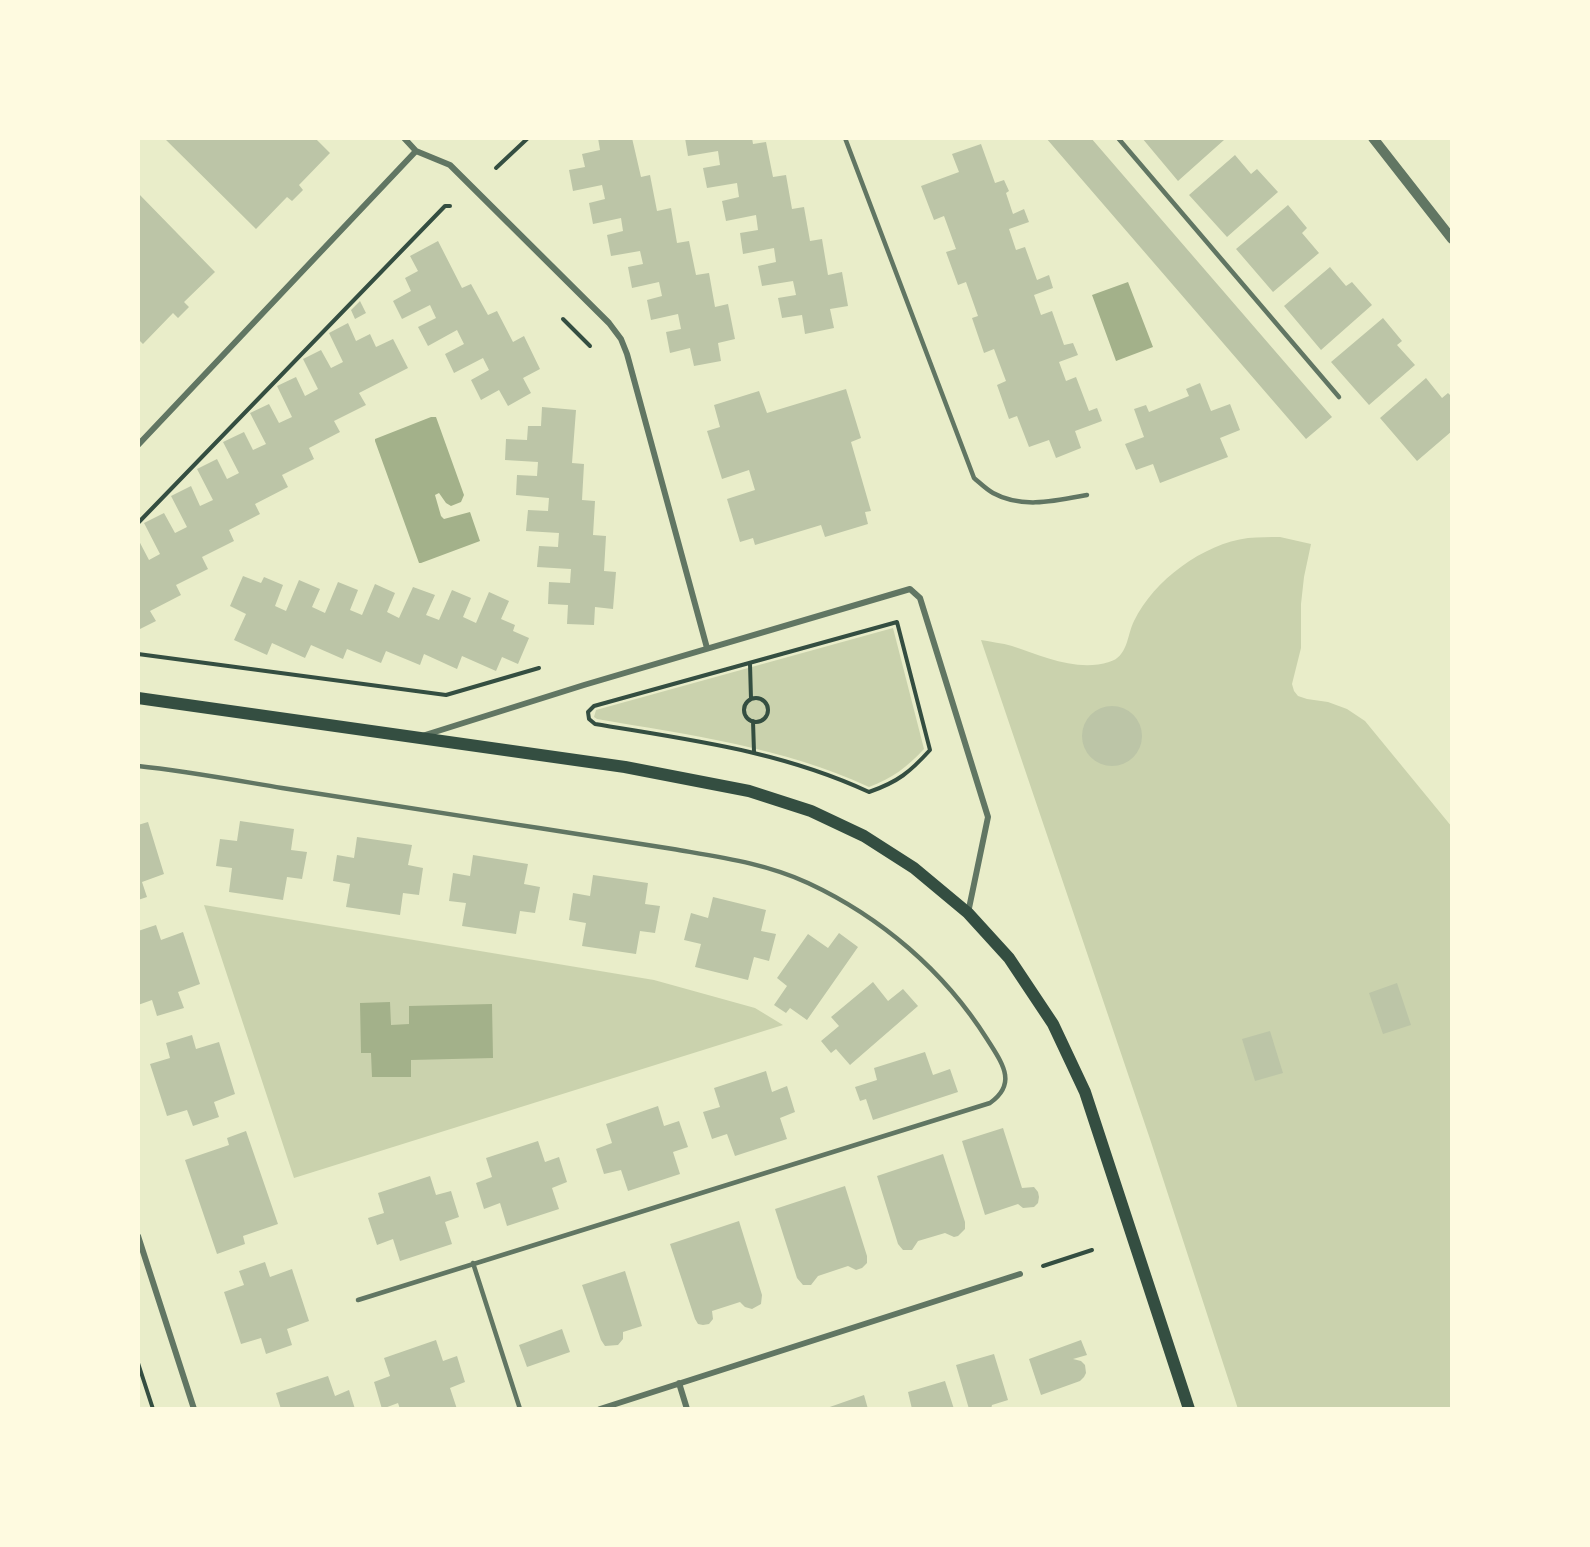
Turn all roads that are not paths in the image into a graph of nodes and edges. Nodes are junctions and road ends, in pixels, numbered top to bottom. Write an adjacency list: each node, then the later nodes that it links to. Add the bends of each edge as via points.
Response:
1 (404, 138): 5 (street)
2 (845, 138): 9 (lane, via 974,478 992,493 1018,502 1052,502)
3 (1118, 138): 7 (lane)
4 (1373, 138): 6 (street)
5 (416, 151): 8 (street); 10 (street, via 450,165 621,339)
6 (1452, 239)
7 (1339, 397)
8 (138, 445)
9 (1086, 495)
10 (707, 648): 12 (street); 14 (street, via 904,590 916,592 988,817)
11 (138, 698): 12 (main road)
12 (417, 737): 14 (main road, via 625,767 749,791 811,811 864,836 915,868)
13 (138, 766): 16 (lane, via 770,868 842,900 906,946 960,1002 1004,1070 1006,1083 1001,1095 990,1103)
14 (968, 913): 24 (main road, via 1009,958 1053,1024 1085,1092)
15 (138, 1236): 20 (street)
16 (473, 1263): 18 (lane); 21 (lane)
17 (1020, 1274): 19 (street)
18 (358, 1300)
19 (679, 1383): 22 (street); 23 (street)
20 (194, 1409)
21 (520, 1409)
22 (600, 1409)
23 (687, 1409)
24 (1189, 1409)

